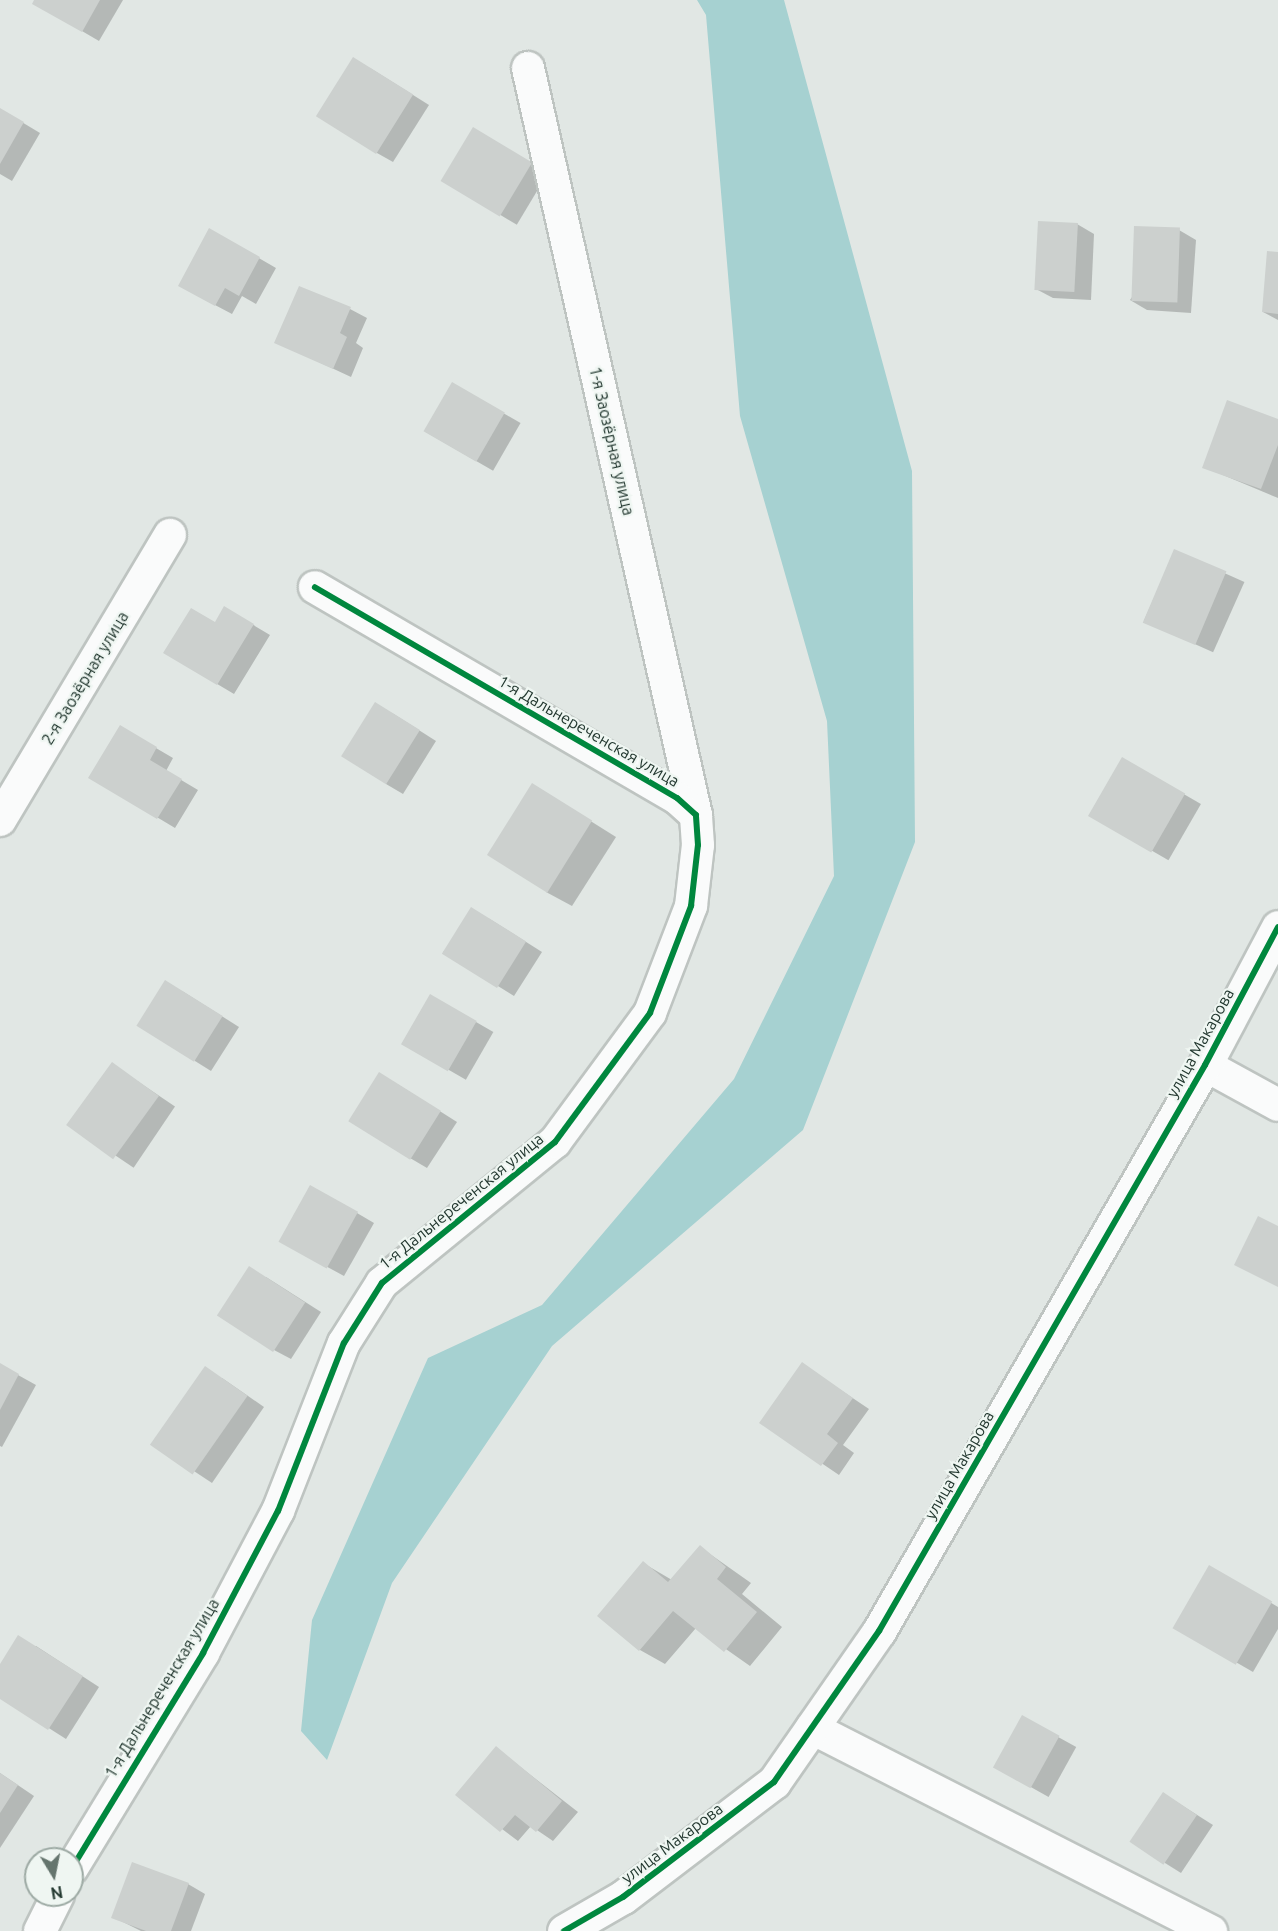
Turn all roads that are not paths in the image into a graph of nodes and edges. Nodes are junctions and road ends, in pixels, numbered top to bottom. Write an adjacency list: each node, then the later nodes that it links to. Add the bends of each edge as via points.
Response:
1 (528, 68): 4 (street, 1-я Заозёрная улица)
2 (170, 535): 5 (street, 2-я Заозёрная улица)
3 (315, 587): 4 (street, 1-я Дальнереченская улица, via 677,798)
4 (696, 815): 10 (street, 1-я Дальнереченская улица, via 698,844 691,906 650,1013 555,1142 382,1283 344,1343 278,1511 208,1643)
5 (0, 820)
6 (1278, 927): 7 (street, улица Макарова)
7 (1205, 1065): 8 (street); 9 (street, улица Макарова, via 879,1631)
8 (1278, 1105)
9 (812, 1728): 13 (street, улица Макарова, via 774,1782 623,1897); 14 (street)
10 (84, 1848)
11 (52, 1907): 12 (street)
12 (40, 1931)
13 (564, 1931)
14 (1211, 1931)

